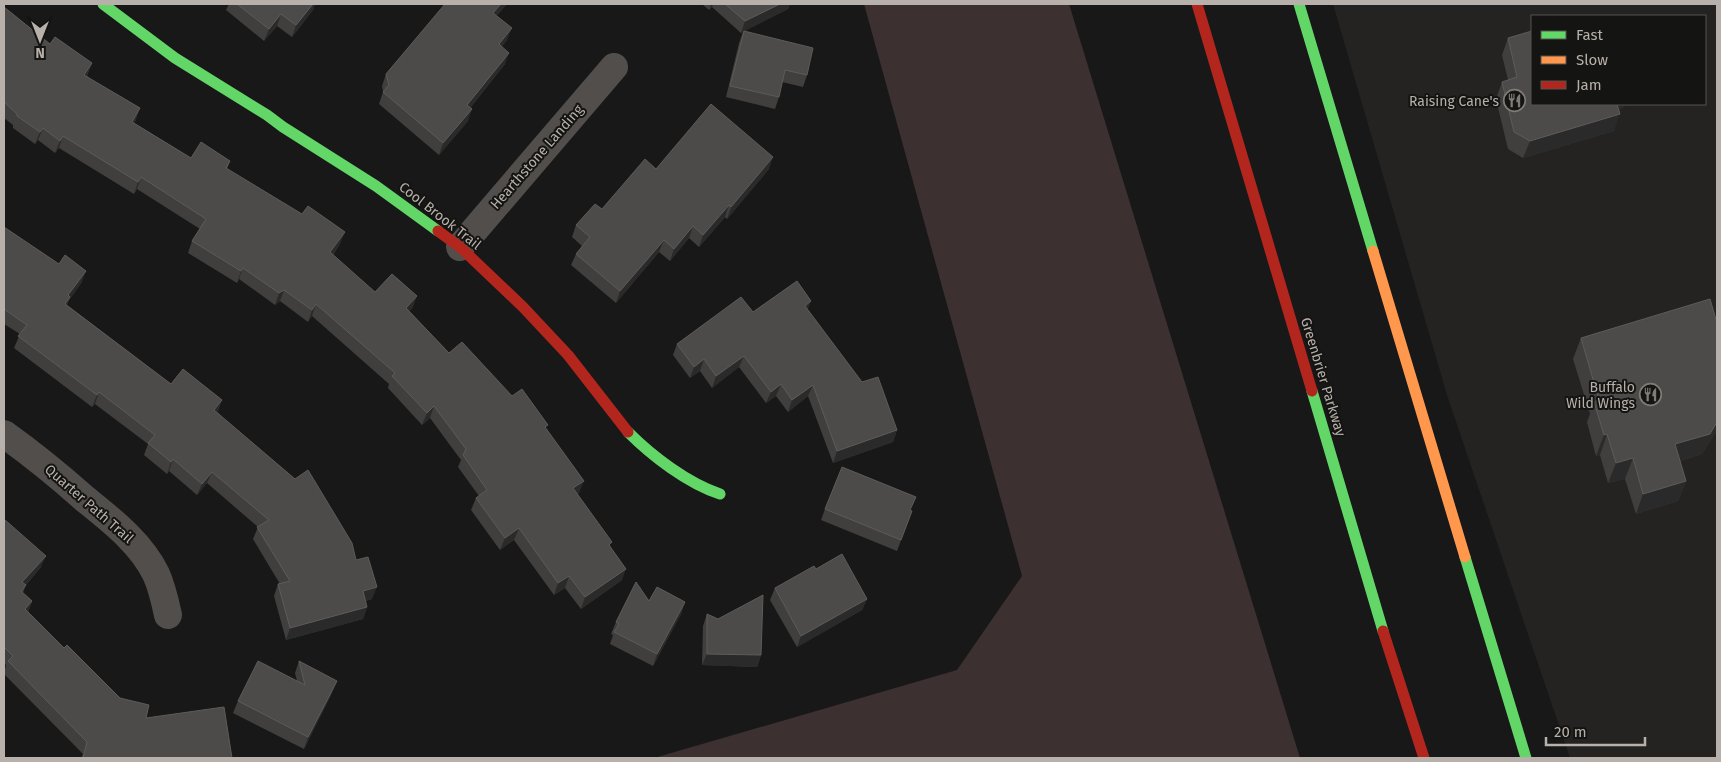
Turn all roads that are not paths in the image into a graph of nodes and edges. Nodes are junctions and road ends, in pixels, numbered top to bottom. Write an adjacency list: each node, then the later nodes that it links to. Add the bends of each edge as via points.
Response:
1 (1197, 4): 9 (main road, Greenbrier Parkway)
2 (1300, 4): 10 (main road)
3 (112, 7): 5 (main road, Cool Brook Trail, via 175,58 376,186)
4 (614, 67): 5 (street, Hearthstone Landing)
5 (460, 248): 7 (main road, Cool Brook Trail, via 568,355 636,440 671,468)
6 (4, 434): 8 (street, Quarter Path Trail, via 106,516 138,547 155,573)
7 (720, 494)
8 (168, 615)
9 (1424, 758)
10 (1526, 758)

